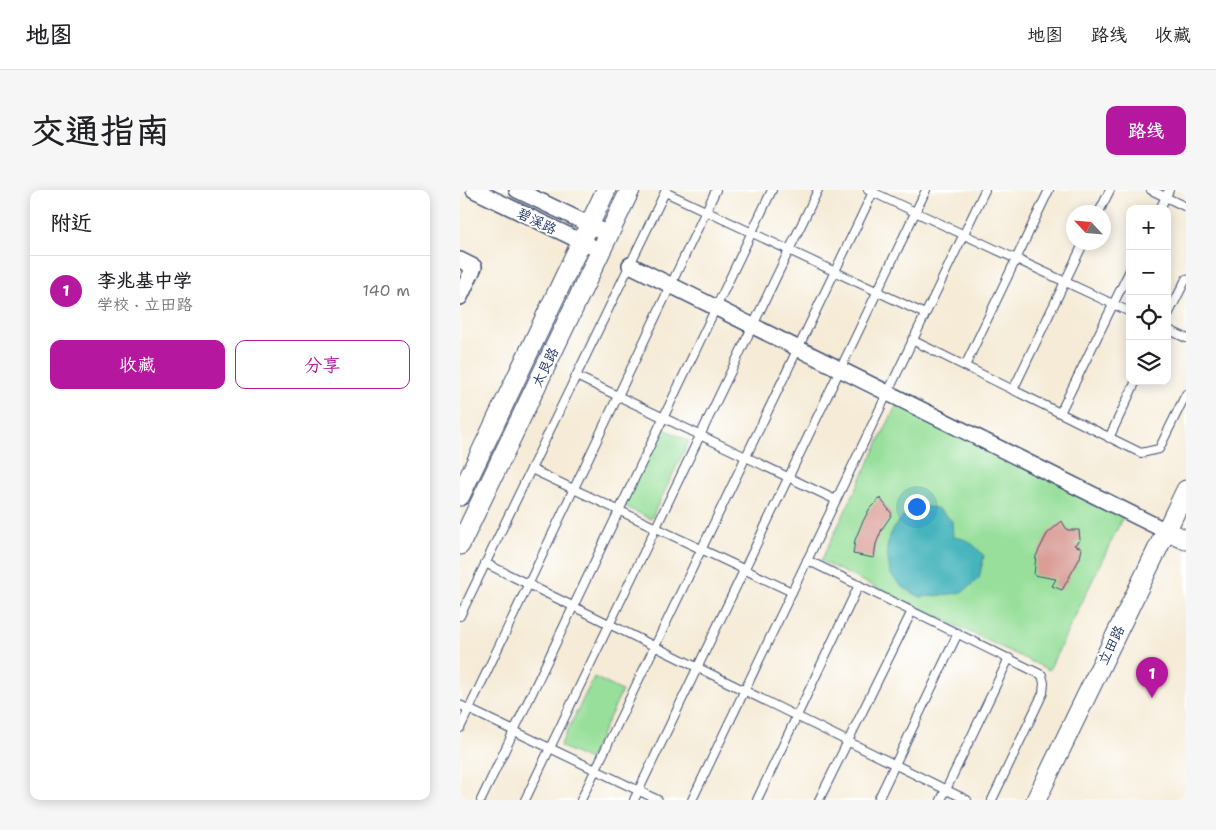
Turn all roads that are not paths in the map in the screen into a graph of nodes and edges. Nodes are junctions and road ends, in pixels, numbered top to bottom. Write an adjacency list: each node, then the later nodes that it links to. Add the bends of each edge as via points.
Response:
1 (474, 190): 25 (street, 碧溪路)
2 (517, 190): 21 (street, 碧溪路)
3 (606, 190): 21 (street, 太艮路)
4 (630, 190): 23 (street, 太艮路)
5 (716, 190): 19 (lane)
6 (772, 190): 22 (lane)
7 (818, 190): 26 (lane)
8 (926, 190): 20 (lane)
9 (985, 190): 24 (lane)
10 (1049, 190): 29 (lane)
11 (1110, 190): 16 (lane)
12 (1151, 190): 15 (lane)
13 (665, 191): 19 (lane); 31 (lane)
14 (872, 191): 20 (lane); 32 (lane)
15 (1167, 193): 17 (lane); 18 (lane)
16 (1102, 205)
17 (1162, 205)
18 (1186, 207)
19 (706, 211): 22 (lane); 36 (lane)
20 (915, 212): 24 (lane); 37 (lane)
21 (589, 225): 23 (street, 碧溪路); 25 (street, 太艮路)
22 (752, 232): 26 (lane); 40 (lane)
23 (609, 234): 28 (street, 太艮路)
24 (963, 234): 29 (lane); 43 (lane)
25 (581, 242): 28 (street, 碧溪路); 66 (street, 太艮路)
26 (790, 250): 32 (lane); 44 (lane)
27 (1080, 250): 35 (lane)
28 (601, 251): 72 (street, 太艮路)
29 (1016, 259): 35 (lane); 49 (lane)
30 (460, 260): 38 (street, via 474,267)
31 (630, 265): 36 (street); 51 (lane)
32 (835, 272): 37 (lane); 48 (lane)
33 (1126, 278): 39 (lane)
34 (1186, 279): 41 (lane)
35 (1065, 282): 39 (lane); 53 (lane)
36 (671, 285): 40 (street); 56 (lane)
37 (877, 291): 43 (lane); 50 (lane)
38 (460, 297)
39 (1113, 304): 42 (lane); 57 (lane)
40 (716, 308): 44 (street); 58 (lane)
41 (1171, 309)
42 (1126, 310)
43 (926, 314): 47 (lane)
44 (753, 326): 48 (street); 59 (lane)
45 (1171, 331): 46 (lane)
46 (1186, 338)
47 (912, 340): 49 (lane); 54 (lane)
48 (798, 348): 50 (street); 61 (lane)
49 (965, 366): 53 (lane)
50 (840, 369): 54 (street); 63 (lane)
51 (576, 376): 56 (lane); 62 (lane)
52 (1134, 385): 60 (lane)
53 (1013, 390): 57 (lane)
54 (888, 392): 67 (lane); 70 (street)
55 (1186, 394): 60 (lane, via 1159,449 1141,453)
56 (618, 396): 58 (lane); 64 (lane)
57 (1060, 413): 60 (lane)
58 (663, 417): 59 (lane); 68 (lane)
59 (701, 435): 61 (lane); 69 (lane)
60 (1109, 438)
61 (746, 457): 63 (lane); 73 (lane)
62 (531, 469): 64 (lane); 75 (lane)
63 (788, 477): 67 (lane); 76 (lane)
64 (574, 489): 68 (lane); 77 (lane)
65 (1186, 490): 70 (street, 立田路)
66 (460, 496)
67 (836, 500): 74 (lane)
68 (619, 510): 69 (lane); 80 (lane)
69 (656, 528): 73 (lane); 83 (lane)
70 (1166, 531): 71 (street); 112 (street, 立田路)
71 (1186, 540)
72 (460, 545)
73 (702, 549): 76 (lane); 85 (lane)
74 (807, 560): 78 (lane); 79 (lane)
75 (485, 563): 77 (lane); 82 (lane)
76 (744, 570): 79 (lane); 87 (lane)
77 (528, 585): 80 (lane); 90 (lane)
78 (859, 585): 81 (lane); 91 (lane)
79 (792, 592): 88 (lane)
80 (573, 606): 83 (lane); 93 (lane)
81 (912, 611): 84 (lane); 94 (lane)
82 (460, 616)
83 (610, 625): 85 (lane); 95 (lane)
84 (958, 633): 86 (lane); 96 (lane)
85 (655, 647): 87 (lane); 97 (lane)
86 (1009, 658): 98 (lane); 111 (lane, via 1042,675 1043,693)
87 (697, 668): 88 (lane); 99 (lane)
88 (745, 691): 91 (lane); 105 (lane)
89 (460, 705): 90 (lane)
90 (469, 709): 92 (lane); 93 (lane)
91 (796, 716): 94 (lane); 106 (lane)
92 (460, 728)
93 (514, 731): 95 (lane); 100 (lane)
94 (848, 741): 96 (lane); 107 (lane)
95 (550, 748): 97 (lane); 101 (lane)
96 (895, 765): 98 (lane); 108 (lane)
97 (596, 770): 99 (lane); 102 (lane)
98 (946, 789): 109 (lane); 110 (lane)
99 (638, 791): 103 (lane); 104 (lane)
100 (481, 800)
101 (525, 800)
102 (581, 800)
103 (634, 800)
104 (658, 800)
105 (692, 800)
106 (756, 800)
107 (819, 800)
108 (878, 800)
109 (941, 800)
110 (967, 800)
111 (992, 800)
112 (1036, 800)

